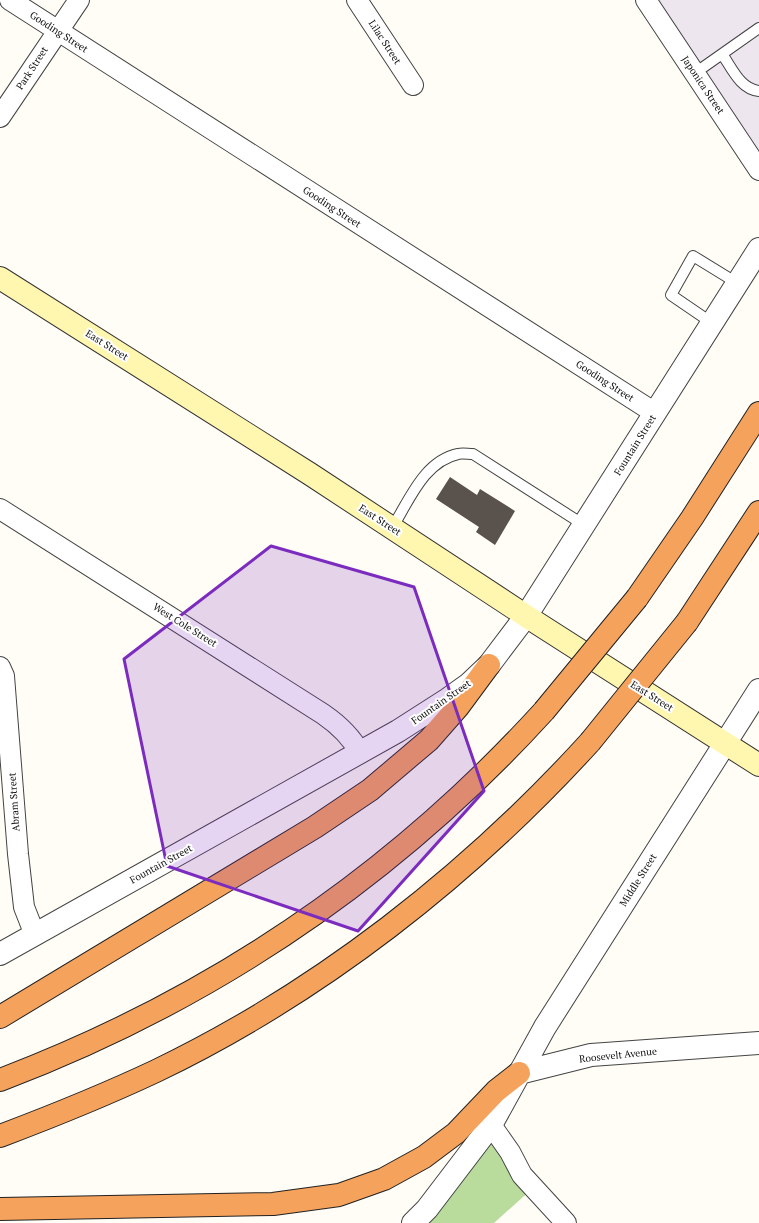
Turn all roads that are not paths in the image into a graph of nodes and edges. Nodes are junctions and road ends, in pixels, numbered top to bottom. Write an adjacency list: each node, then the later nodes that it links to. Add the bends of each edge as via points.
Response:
1 (10, 0): 6 (street, Gooding Street)
2 (79, 0): 6 (street, Park Street)
3 (357, 0): 9 (street, Lilac Street)
4 (646, 0): 8 (street, Japonica Street)
5 (759, 28): 7 (lane)
6 (57, 30): 11 (street, Park Street); 17 (street, Gooding Street)
7 (722, 54): 8 (lane); 10 (lane, via 742,83 751,90)
8 (695, 73): 12 (street, Japonica Street)
9 (413, 85)
10 (759, 91)
11 (0, 117)
12 (759, 170)
13 (759, 249): 15 (street, Fountain Street)
14 (0, 278): 22 (main road, East Street)
15 (737, 283): 16 (street, Fountain Street); 16 (lane, via 693,256 671,295)
16 (712, 323): 17 (street, Fountain Street)
17 (655, 413): 21 (street, Fountain Street)
18 (759, 413): 36 (highway, bridge, via 637,598 544,711 437,819 378,868 304,923 220,976 152,1013 83,1046)
19 (0, 509): 28 (street, West Cole Street, via 323,714 343,729)
20 (759, 512): 38 (highway, bridge, via 687,622 590,742 536,799 450,878 318,977 227,1033 158,1070 89,1101)
21 (584, 525): 22 (lane, via 473,454 458,453 439,462 425,475); 23 (street, Fountain Street)
22 (392, 528): 23 (main road, East Street)
23 (526, 616): 24 (street, Fountain Street); 27 (main road, East Street)
24 (488, 665): 28 (street, Fountain Street, via 448,699); 33 (highway, via 458,707 429,740 370,790 315,827)
25 (0, 667): 30 (street, Abram Street, via 4,676)
26 (759, 690): 27 (street, Middle Street)
27 (725, 743): 29 (main road, East Street); 35 (street, Middle Street, via 549,1020)
28 (360, 753): 31 (street, Fountain Street)
29 (759, 765)
30 (9, 854): 31 (street, Abram Street)
31 (35, 935): 32 (street, Fountain Street)
32 (0, 954)
33 (0, 1017)
34 (759, 1043): 35 (street, Roosevelt Avenue, via 591,1056)
35 (519, 1073): 37 (street); 39 (highway, via 496,1091 460,1129 424,1157 384,1179 338,1195 274,1204)
36 (0, 1080)
37 (491, 1125): 40 (street, via 427,1209); 41 (street, via 522,1175)
38 (0, 1136)
39 (0, 1209)
40 (413, 1223)
41 (566, 1223)

